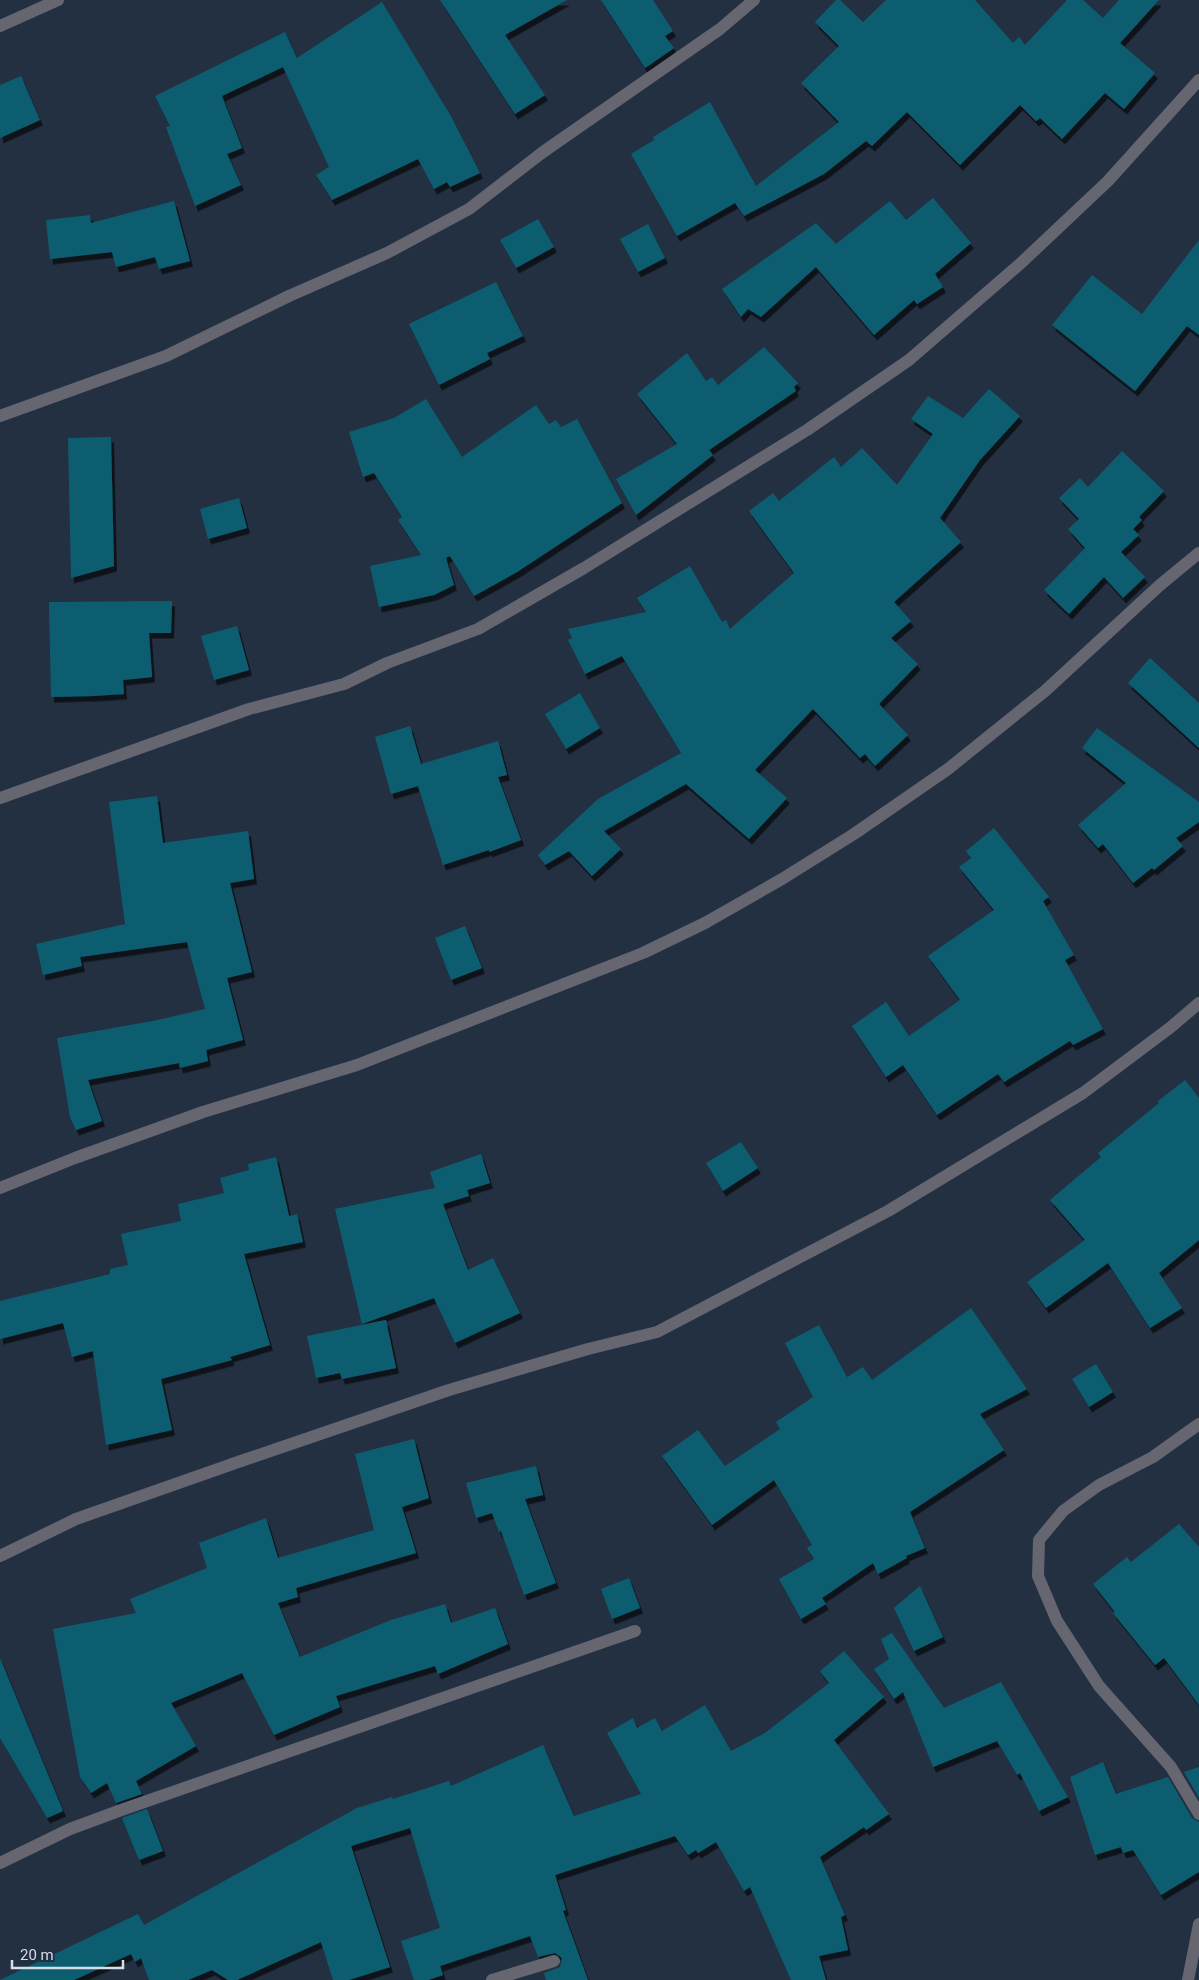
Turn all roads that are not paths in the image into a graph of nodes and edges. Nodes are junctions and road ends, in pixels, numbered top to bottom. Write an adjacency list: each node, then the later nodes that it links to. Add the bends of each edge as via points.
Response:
1 (58, 0): 3 (street)
2 (754, 0): 5 (street, via 720,29 543,152 469,209 387,253 166,356)
3 (0, 26)
4 (1199, 80): 7 (street, via 1108,181 1021,264 908,360 807,430 584,568 478,629 387,663 344,684 249,709)
5 (0, 416)
6 (1199, 553): 9 (street, via 1045,691 948,769 854,834 705,923 643,953 357,1065 204,1112)
7 (0, 798)
8 (1199, 1003): 11 (street, via 1164,1033 1066,1104 888,1211 657,1332 449,1390 260,1454 76,1519)
9 (0, 1188)
10 (1199, 1424): 13 (street, via 1153,1457 1099,1485 1063,1511 1040,1540 1038,1576 1056,1621 1099,1686 1171,1767)
11 (0, 1556)
12 (635, 1631): 14 (street, via 124,1809 70,1829)
13 (1199, 1814)
14 (0, 1863)
15 (1199, 1924): 18 (street)
16 (554, 1960): 17 (street)
17 (492, 1980)
18 (1188, 1980)

